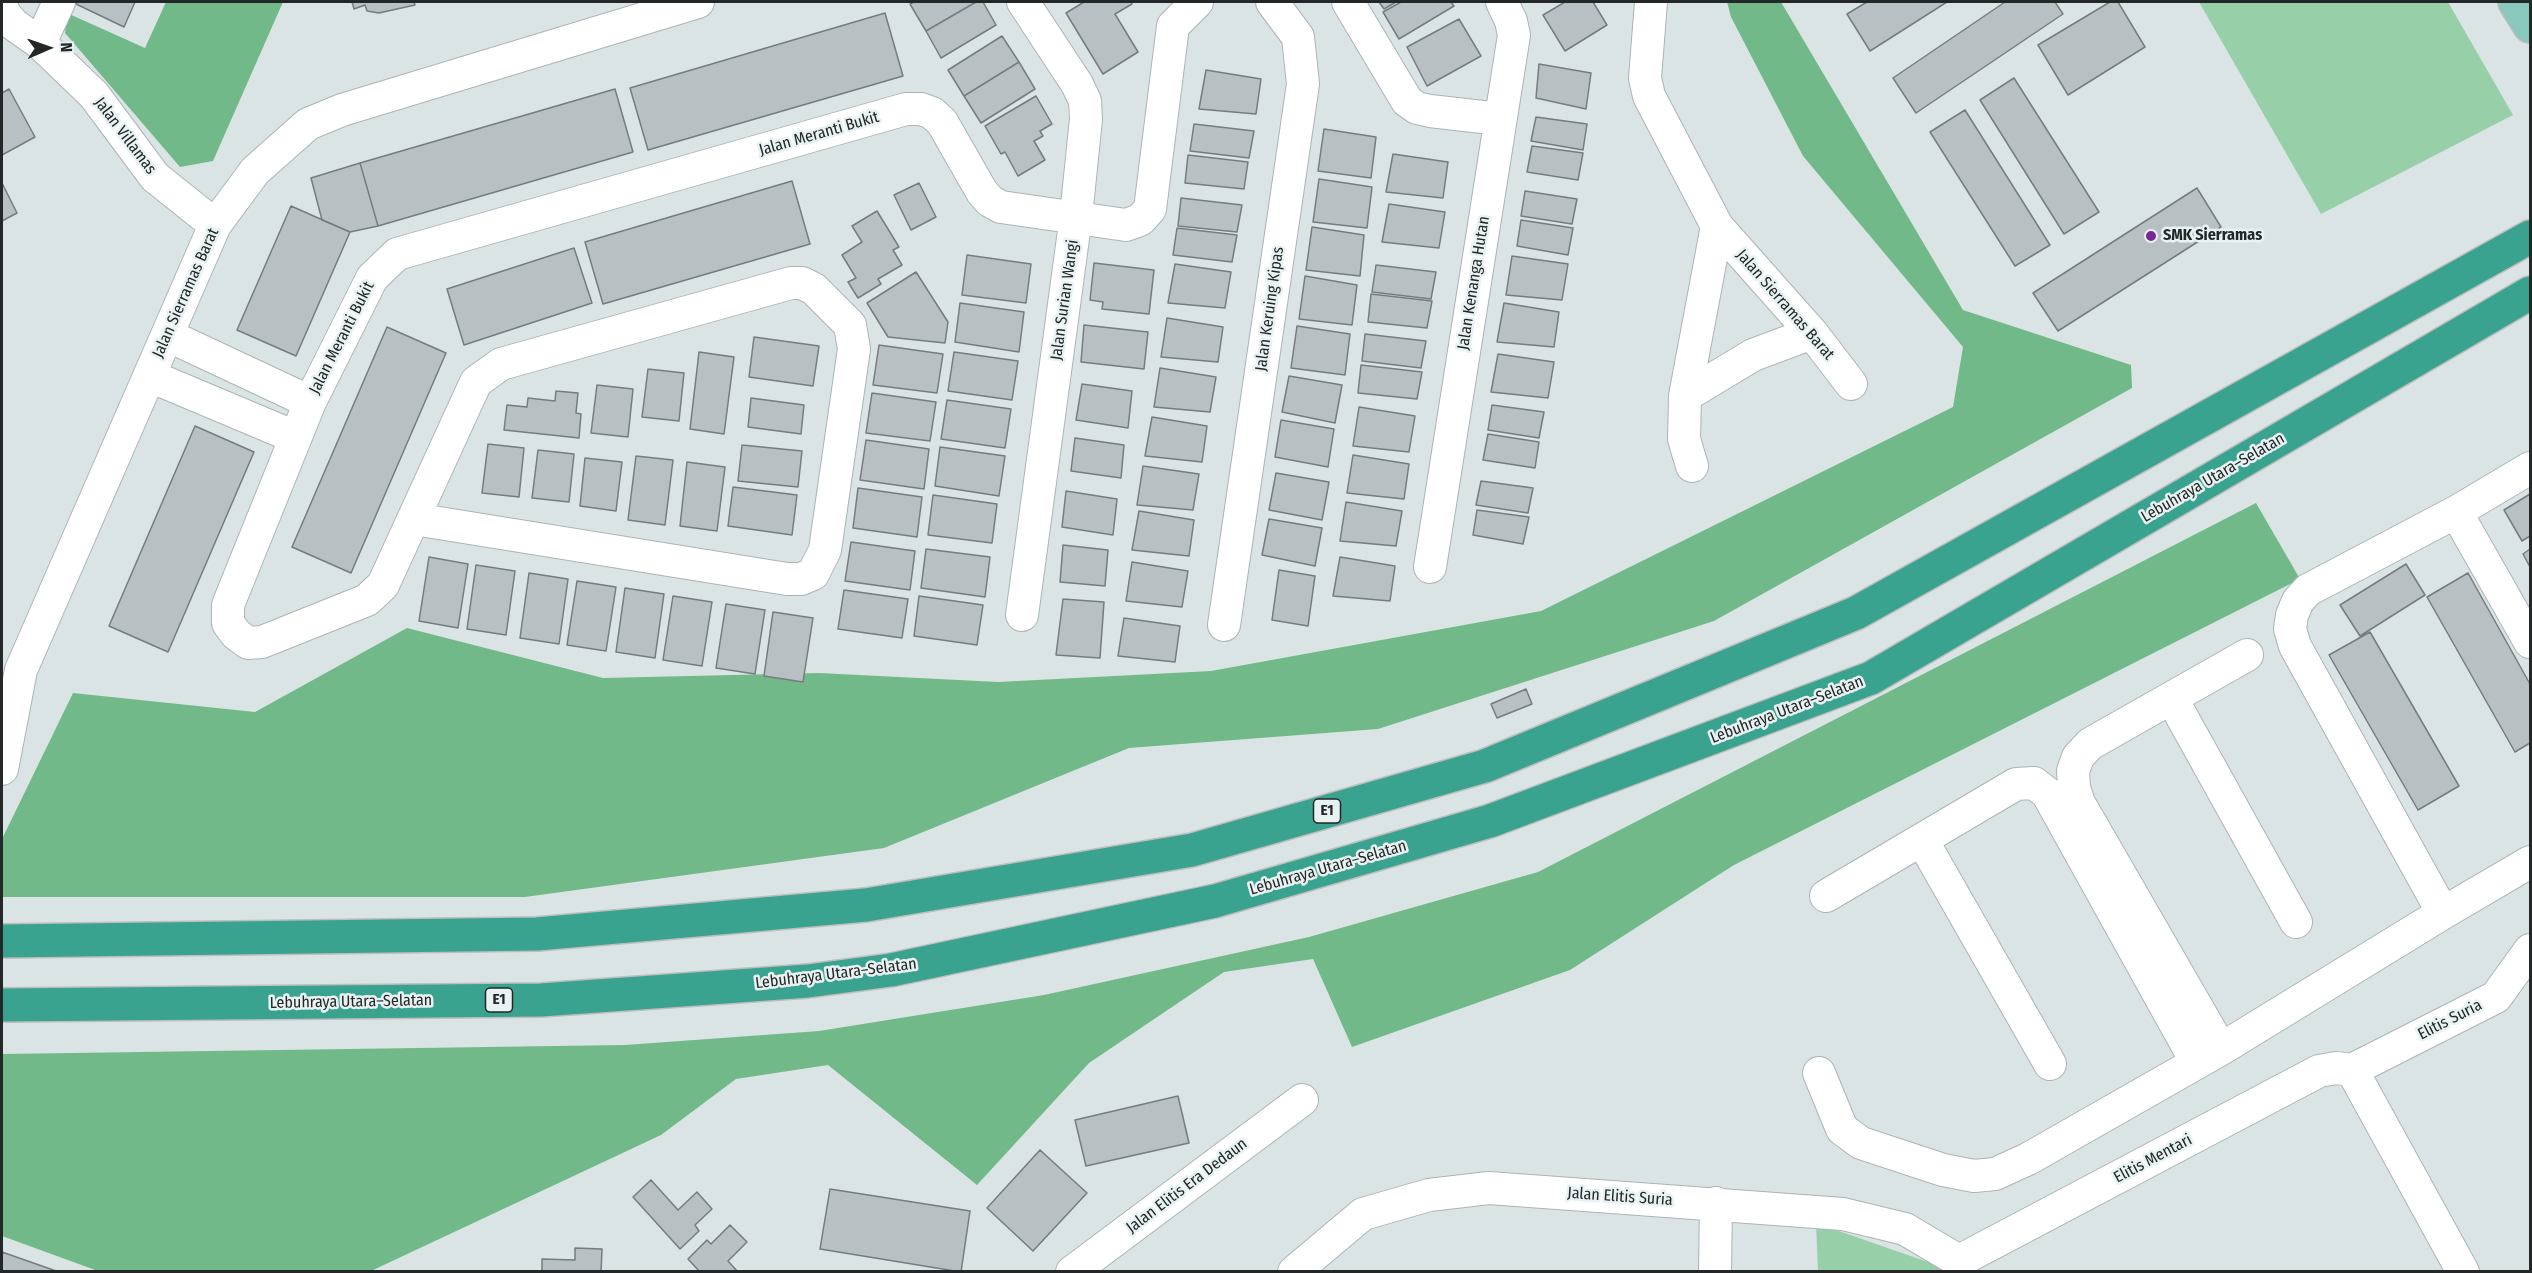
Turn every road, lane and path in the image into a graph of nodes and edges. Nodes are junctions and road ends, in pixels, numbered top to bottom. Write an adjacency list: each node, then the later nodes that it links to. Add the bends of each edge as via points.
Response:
1 (59, 2): 12 (street)
2 (698, 2): 15 (street, Jalan Sierramas Barat, via 342,110 308,124 255,171)
3 (1023, 2): 14 (street, Jalan Surian Wangi, via 1085,101)
4 (1197, 2): 14 (street, Jalan Meranti Bukit, via 1173,26 1150,209 1140,220 1126,225)
5 (1272, 2): 32 (street, Jalan Keruing Kipas, via 1298,37 1303,84)
6 (1348, 2): 13 (street, via 1407,100 1417,108)
7 (1502, 2): 13 (street, Jalan Kenanga Hutan, via 1514,35)
8 (1651, 2): 16 (street, Jalan Sierramas Barat, via 1646,90)
9 (2515, 2): 11 (main road)
10 (2, 6): 12 (street, Jalan Villamas, via 13,24)
11 (2530, 26)
12 (40, 43): 15 (street, Jalan Villamas, via 94,95 155,177)
13 (1500, 119): 30 (street, Jalan Kenanga Hutan)
14 (1076, 216): 24 (street, Jalan Meranti Bukit, via 1001,207 990,201 942,122 921,109 906,109 397,254 372,278); 31 (street, Jalan Surian Wangi)
15 (215, 225): 20 (street, Jalan Sierramas Barat)
16 (1718, 226): 19 (street, Jalan Sierramas Barat); 23 (street)
17 (2530, 237): 42 (highway, E1, via 1856,613 1485,766 1192,850 866,905 537,934)
18 (2530, 293): 44 (highway, Lebuhraya Utara–Selatan / E1, via 1871,678 1490,821 1215,901 891,970 808,981 541,1000)
19 (1812, 333): 22 (street, Jalan Sierramas Barat); 23 (street, via 1753,355)
20 (167, 335): 21 (street, Jalan Sierramas Barat); 24 (street, Jalan Meranti Bukit)
21 (150, 376): 25 (street); 36 (street, Jalan Sierramas Barat, via 21,670)
22 (1851, 384)
23 (1684, 396): 26 (street, via 1684,439)
24 (310, 402): 25 (street, Jalan Meranti Bukit)
25 (295, 437): 29 (street, Jalan Meranti Bukit, via 228,605 228,623 248,643 262,642 367,600 383,585)
26 (1692, 466)
27 (2530, 468): 28 (street)
28 (2456, 512): 33 (street); 40 (street, via 2308,590 2298,601 2290,629 2295,646)
29 (414, 519): 29 (street, Jalan Meranti Bukit, via 476,382 501,364 791,283 814,289 849,326 854,350 825,550 813,574 787,579)
30 (1430, 567)
31 (1022, 615)
32 (1224, 625)
33 (2530, 642)
34 (2247, 655): 35 (street)
35 (2172, 699): 41 (street); 45 (street, via 2090,744 2078,757 2073,771 2074,788)
36 (2, 769)
37 (1922, 840): 39 (street); 45 (street, via 2016,784 2034,783 2047,793); 46 (street)
38 (2530, 862): 40 (street)
39 (1826, 896)
40 (2443, 913): 45 (street)
41 (2296, 922)
42 (2, 941)
43 (2526, 968): 47 (street, Elitis Suria, via 2496,997)
44 (2, 1005)
45 (2209, 1056): 48 (street, via 2028,1160 1995,1174 1974,1176 1861,1143 1842,1129)
46 (2050, 1064)
47 (2352, 1070): 51 (street, Elitis Mentari, via 2319,1071); 55 (street)
48 (1819, 1073)
49 (1302, 1100): 52 (street, Jalan Elitis Era Dedaun)
50 (1716, 1203): 51 (street, Jalan Elitis Suria, via 1843,1214 1905,1229); 53 (street, Jalan Elitis Suria, via 1489,1188 1430,1195 1363,1214); 54 (street)
51 (1959, 1266)
52 (1072, 1272)
53 (1294, 1272)
54 (1715, 1272)
55 (2463, 1272)

